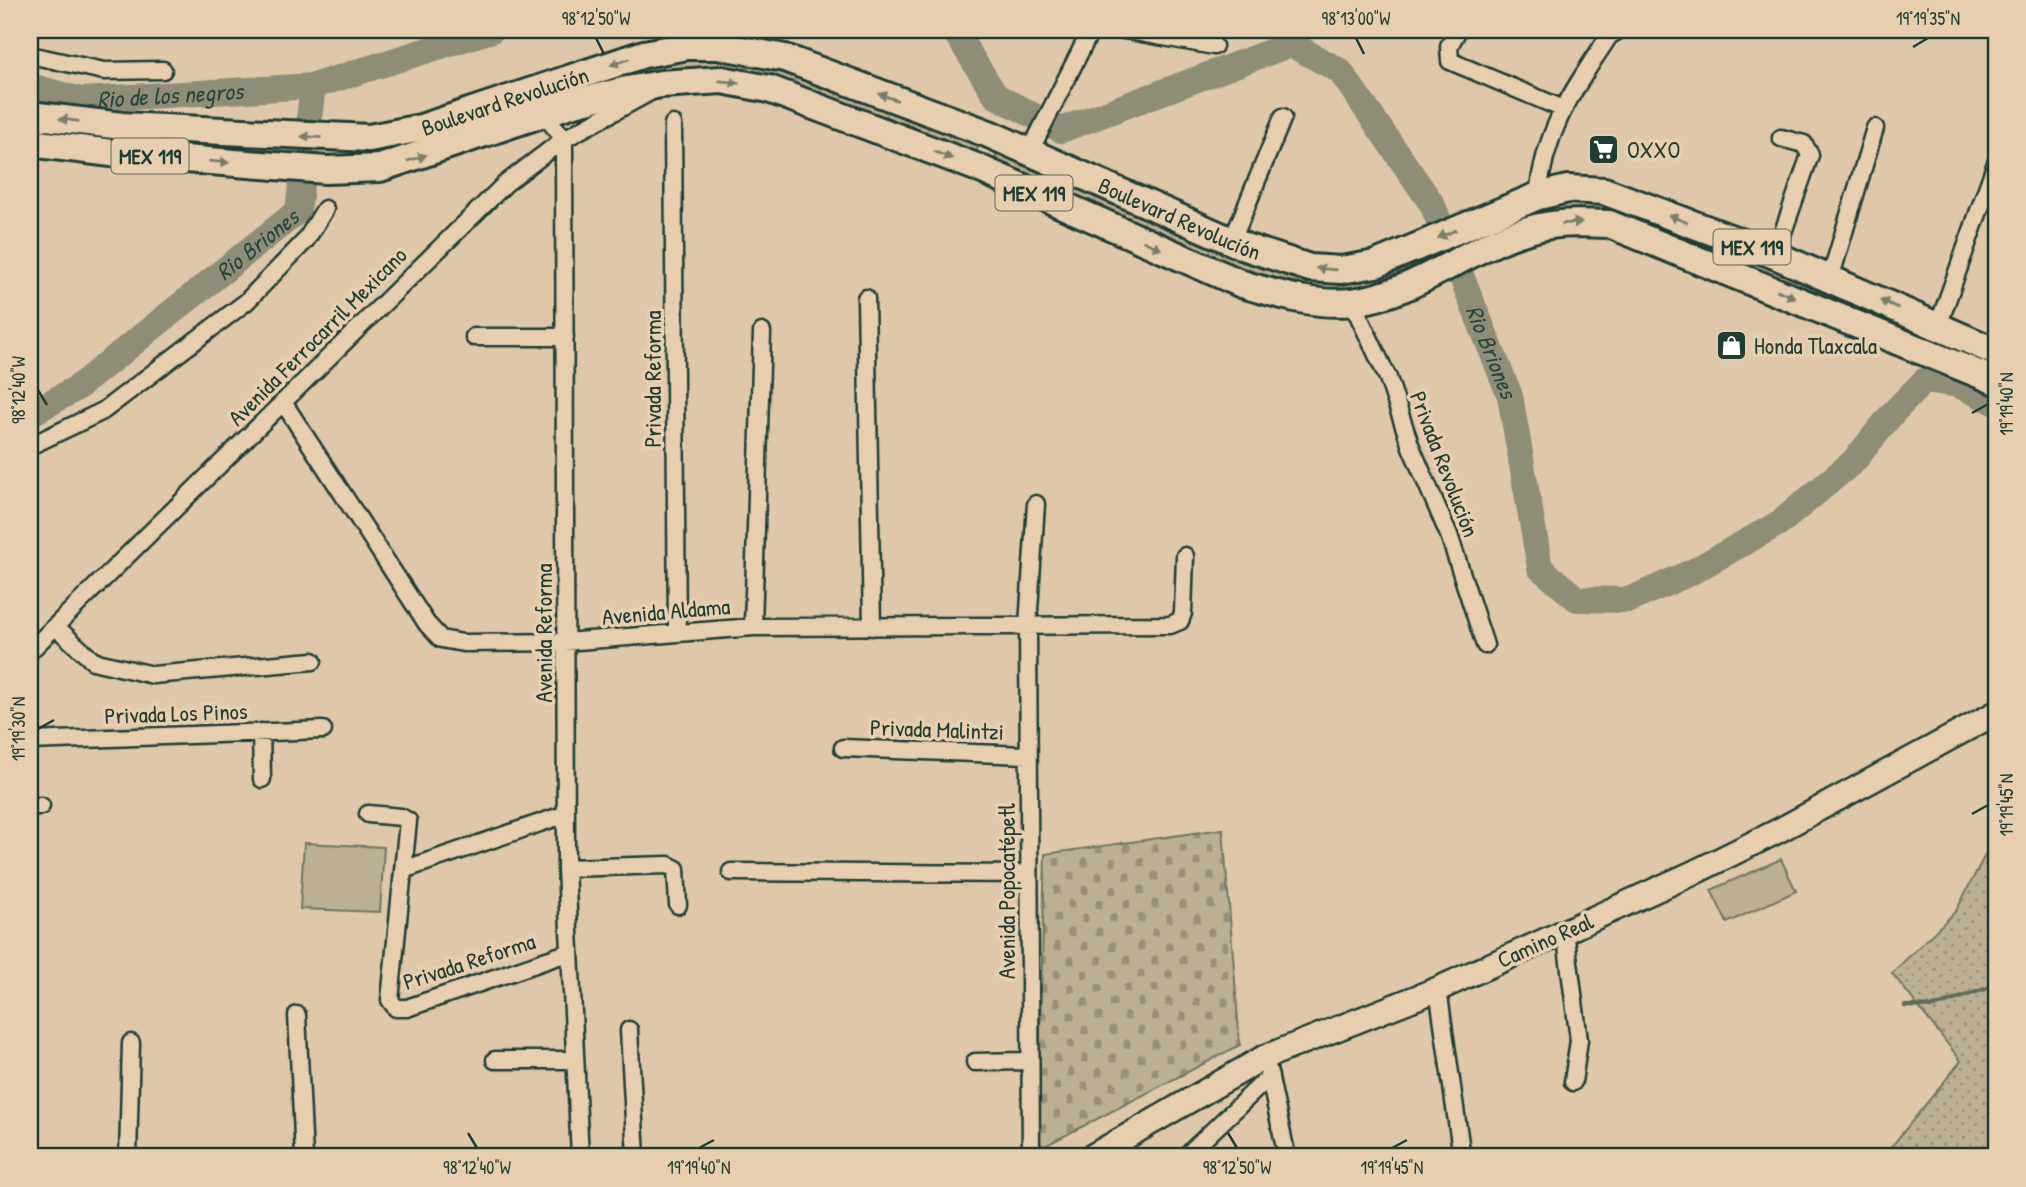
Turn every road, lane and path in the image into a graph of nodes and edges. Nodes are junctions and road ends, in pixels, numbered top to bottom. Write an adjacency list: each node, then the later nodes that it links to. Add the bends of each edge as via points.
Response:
1 (1091, 30): 21 (street)
2 (1124, 30): 6 (street)
3 (1458, 30): 10 (street, via 1448,54 1450,61)
4 (1619, 30): 10 (street, via 1609,36)
5 (692, 38): 17 (main road, Boulevard Revolución / MEX 119, one-way to 17, via 421,128 351,139); 18 (main road, Boulevard Revolución / MEX 119, one-way to 5, via 785,58)
6 (1214, 46)
7 (30, 55): 8 (street, via 104,71)
8 (163, 70)
9 (661, 84): 11 (main road, Boulevard Revolución / MEX 119); 20 (street, Avenida Ferrocarril Mexicano); 26 (main road, Boulevard Revolución / MEX 119, one-way to 26, via 722,80 769,89)
10 (1561, 108): 27 (street)
11 (544, 114): 20 (street); 24 (main road, Boulevard Revolución / MEX 119, one-way to 11, via 380,168)
12 (30, 115): 15 (main road, MEX 119, one-way to 12)
13 (1283, 117): 29 (street)
14 (673, 124): 48 (street, Privada Reforma)
15 (122, 126): 17 (main road, MEX 119); 23 (main road)
16 (1875, 128): 31 (street)
17 (186, 130): 24 (main road)
18 (989, 134): 21 (main road, Boulevard Revolución / MEX 119); 26 (main road)
19 (1781, 138): 30 (street, via 1804,144 1810,155)
20 (564, 139): 37 (street, Avenida Reforma); 40 (street, Avenida Ferrocarril Mexicano, via 505,184)
21 (1035, 140): 29 (main road, Boulevard Revolución / MEX 119)
22 (30, 143): 23 (main road, MEX 119)
23 (120, 153): 24 (main road, MEX 119)
24 (184, 159)
25 (1996, 163): 34 (street)
26 (976, 167): 33 (main road, Boulevard Revolución / MEX 119, one-way to 33, via 1242,284 1315,302)
27 (1538, 196): 29 (main road, Boulevard Revolución / MEX 119, one-way to 29, via 1393,258 1341,270 1310,268); 30 (main road, Boulevard Revolución / MEX 119, one-way to 27, via 1604,191 1568,189)
28 (325, 209): 41 (street, via 306,240 246,302 103,411)
29 (1231, 241)
30 (1775, 255): 31 (main road, Boulevard Revolución / MEX 119)
31 (1830, 279): 34 (main road, Boulevard Revolución / MEX 119, one-way to 31)
32 (866, 298): 47 (street)
33 (1352, 302): 39 (main road, Boulevard Revolución / MEX 119, one-way to 39, via 1404,286 1539,227 1609,224); 50 (street, Privada Revolución, via 1388,378 1411,447 1449,535)
34 (1938, 326): 38 (main road, Boulevard Revolución / MEX 119)
35 (762, 332): 46 (street)
36 (474, 337): 37 (street)
37 (565, 337): 49 (street, Avenida Reforma)
38 (1996, 352)
39 (1996, 381)
40 (283, 402): 45 (street, Avenida Ferrocarril Mexicano); 49 (street, Avenida Aldama, via 441,639)
41 (30, 446)
42 (1036, 504): 44 (street, Avenida Popocatépetl)
43 (1185, 556): 44 (street, Avenida Aldama, via 1180,621 1170,625)
44 (1028, 625): 47 (street, Avenida Aldama); 58 (street, Avenida Popocatépetl)
45 (55, 626): 51 (street, Avenida Ferrocarril Mexicano); 52 (street, via 93,661 152,676)
46 (754, 627): 47 (street, Avenida Aldama); 48 (street, Avenida Aldama)
47 (872, 627)
48 (677, 634): 49 (street, Avenida Aldama)
49 (565, 642): 61 (street, Avenida Reforma)
50 (1485, 645)
51 (30, 651)
52 (313, 661)
53 (1996, 713): 67 (main road, Camino Real, via 1778,831)
54 (323, 730): 55 (street, Privada Los Pinos)
55 (261, 732): 56 (street, Privada Los Pinos); 59 (street)
56 (30, 741)
57 (843, 748): 58 (street, Privada Malintzi)
58 (1029, 755): 63 (street, Avenida Popocatépetl)
59 (262, 779)
60 (368, 814): 64 (street, Privada Reforma, via 408,821)
61 (566, 814): 62 (street, Avenida Reforma); 64 (street)
62 (566, 868): 66 (street, via 668,865 676,869); 68 (street, Avenida Reforma)
63 (1029, 869): 65 (street); 75 (street, Avenida Popocatépetl)
64 (402, 870): 68 (street, Privada Reforma, via 390,1000 396,1008)
65 (731, 872)
66 (678, 905)
67 (1566, 931): 69 (main road, Camino Real); 78 (street, via 1579,1040)
68 (570, 951): 74 (street, Avenida Reforma)
69 (1438, 989): 77 (main road, Camino Real); 87 (street)
70 (298, 1015): 80 (street)
71 (629, 1030): 82 (street)
72 (131, 1043): 79 (street)
73 (495, 1060): 74 (street)
74 (575, 1060): 81 (street, Avenida Reforma)
75 (1030, 1061): 76 (street); 83 (street, Avenida Popocatépetl)
76 (975, 1062)
77 (1268, 1067): 84 (main road, Camino Real); 85 (street); 86 (street)
78 (1573, 1082)
79 (128, 1157)
80 (304, 1157)
81 (580, 1157)
82 (636, 1157)
83 (1031, 1157)
84 (1091, 1157)
85 (1185, 1157)
86 (1287, 1157)
87 (1462, 1157)

